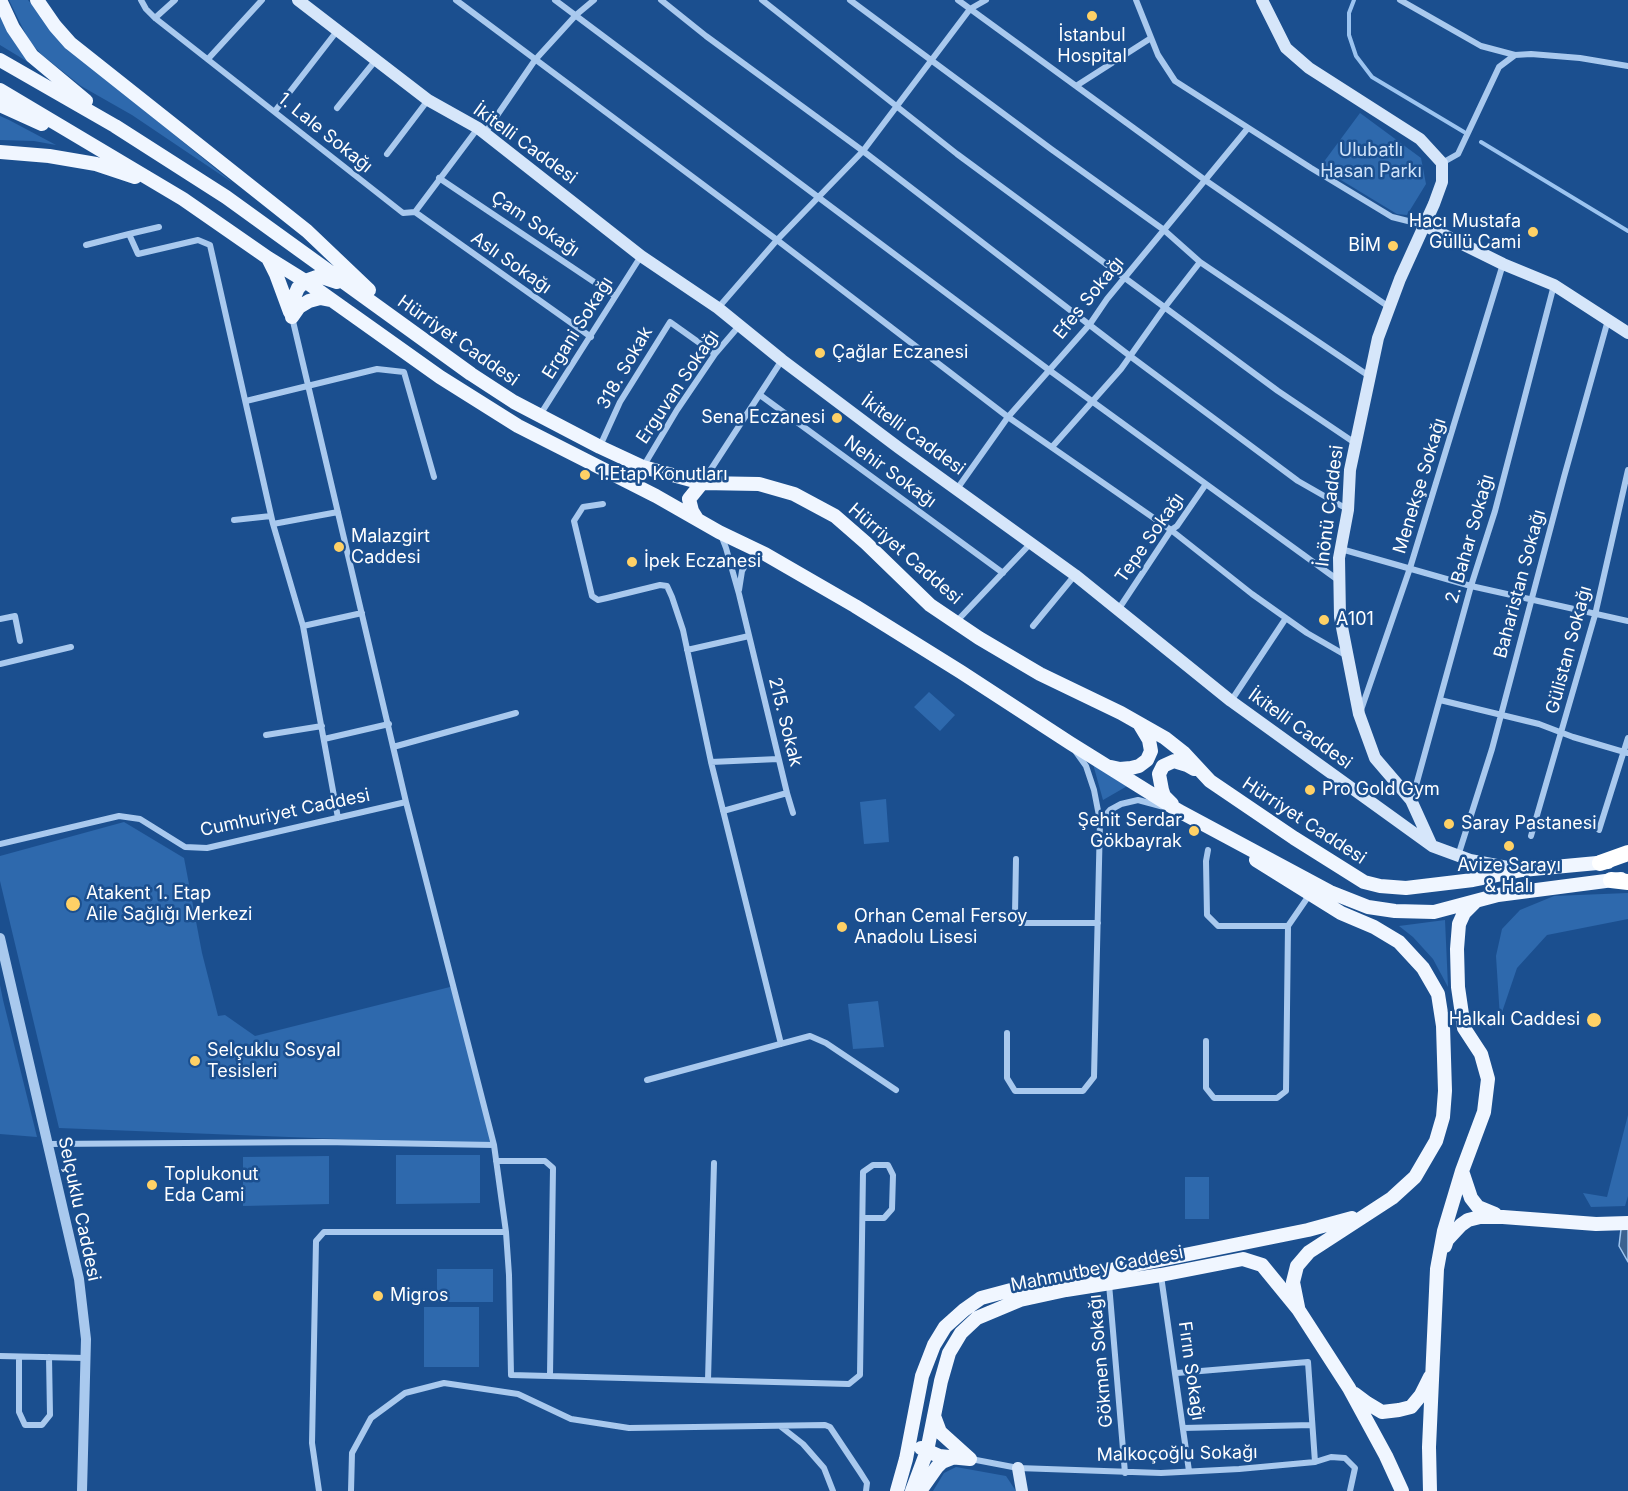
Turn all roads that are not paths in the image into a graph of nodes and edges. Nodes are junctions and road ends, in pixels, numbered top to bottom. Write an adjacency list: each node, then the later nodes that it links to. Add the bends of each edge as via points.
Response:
1 (0, 0): 37 (main road, via 32,56)
2 (38, 0): 73 (main road, via 70,43 307,231)
3 (141, 0): 20 (street, 1. Lale Sokağı)
4 (175, 0): 20 (street)
5 (262, 0): 24 (street)
6 (298, 0): 21 (main road, İkitelli Caddesi)
7 (456, 0): 26 (street)
8 (555, 0): 19 (street)
9 (594, 0): 19 (street)
10 (661, 0): 41 (street)
11 (762, 0): 34 (street)
12 (850, 0): 27 (street)
13 (958, 0): 18 (street)
14 (986, 0): 18 (street)
15 (1136, 0): 22 (street)
16 (1262, 0): 44 (main road, via 1286,48 1309,68 1420,139)
17 (1402, 1): 23 (street, via 1481,46)
18 (970, 9): 27 (street); 30 (street)
19 (576, 15): 26 (street); 48 (street)
20 (154, 18): 24 (street, 1. Lale Sokağı)
21 (337, 31): 28 (main road, İkitelli Caddesi); 36 (street)
22 (1150, 38): 30 (street); 38 (street, via 1175,81)
23 (1515, 55): 29 (street, via 1580,58); 44 (street, via 1499,68 1458,154)
24 (208, 59): 36 (street, 1. Lale Sokağı)
25 (0, 60): 37 (main road)
26 (535, 60): 39 (street); 54 (street)
27 (933, 60): 34 (street); 52 (street)
28 (375, 61): 32 (main road, İkitelli Caddesi); 35 (street)
29 (1628, 66)
30 (1076, 86): 46 (street)
31 (0, 90): 40 (main road)
32 (428, 100): 39 (main road, İkitelli Caddesi); 43 (street)
33 (0, 105): 40 (main road)
34 (896, 106): 41 (street); 60 (street)
35 (337, 108)
36 (275, 111): 49 (street, 1. Lale Sokağı, via 403,213)
37 (116, 126): 68 (main road, Hürriyet Caddesi, via 226,197)
38 (1248, 128): 46 (street, Efes Sokağı); 50 (street, via 1392,217)
39 (481, 131): 45 (street); 56 (main road, İkitelli Caddesi)
40 (102, 150): 47 (main road)
41 (863, 151): 48 (street); 71 (street)
42 (0, 152): 47 (main road, via 96,164)
43 (387, 154)
44 (1442, 163): 50 (main road, İnönü Caddesi, via 1442,182)
45 (439, 178): 49 (street); 63 (street, Çam Sokağı)
46 (1205, 180): 52 (street, Efes Sokağı); 66 (street)
47 (159, 185): 57 (main road, Hürriyet Caddesi)
48 (818, 198): 54 (street); 79 (street)
49 (415, 212): 75 (street, Aslı Sokağı)
50 (1424, 225): 59 (main road); 66 (main road, İnönü Caddesi)
51 (159, 227): 53 (street)
52 (1164, 230): 58 (street); 60 (street, Efes Sokağı)
53 (129, 234): 55 (street); 83 (street, via 138,254 198,240 210,245)
54 (777, 240): 67 (street); 86 (street)
55 (86, 245)
56 (641, 256): 63 (street, Ergani Sokağı); 67 (main road, İkitelli Caddesi)
57 (268, 258): 61 (main road, Hürriyet Caddesi); 69 (main road)
58 (1200, 262): 65 (street); 80 (street)
59 (1503, 264): 62 (main road); 108 (street, Menekşe Sokağı)
60 (1125, 277): 65 (street); 71 (street, Efes Sokağı)
61 (305, 281): 64 (main road, Hürriyet Caddesi); 68 (main road, via 320,276 337,282); 69 (main road, via 292,302)
62 (1554, 285): 70 (main road); 112 (street, 2. Bahar Sokağı, via 1496,511)
63 (615, 296): 75 (street, Ergani Sokağı)
64 (332, 300): 69 (main road, via 309,301); 100 (main road, Hürriyet Caddesi, via 518,426)
65 (1164, 307): 77 (street); 87 (street)
66 (1389, 307): 80 (main road, İnönü Caddesi)
67 (718, 308): 72 (main road, İkitelli Caddesi)
68 (386, 314): 73 (main road, Hürriyet Caddesi)
69 (292, 317): 81 (street)
70 (1608, 319): 74 (main road); 114 (street, Baharistan Sokağı)
71 (1090, 324): 77 (street); 79 (street, Efes Sokağı)
72 (739, 326): 76 (street, Erguvan Sokağı); 78 (main road, İkitelli Caddesi)
73 (410, 328): 85 (main road, Hürriyet Caddesi, via 471,374)
74 (1628, 333)
75 (591, 338): 85 (street, Ergani Sokağı)
76 (715, 354): 88 (street, 318. Sokak, via 670,322 620,402); 90 (street, Erguvan Sokağı)
77 (1130, 356): 84 (street); 97 (street, via 1298,481)
78 (782, 360): 82 (street); 95 (main road, İkitelli Caddesi)
79 (1049, 370): 84 (street); 86 (street, Efes Sokağı)
80 (1370, 376): 87 (main road, İnönü Caddesi)
81 (308, 385): 83 (street); 92 (street, via 377,369 404,372); 98 (street)
82 (760, 395): 93 (street); 109 (street, Nehir Sokağı)
83 (246, 401): 99 (street)
84 (1091, 401): 89 (street); 94 (street)
85 (540, 416): 88 (main road, Hürriyet Caddesi)
86 (1008, 417): 89 (street); 95 (street, Efes Sokağı)
87 (1355, 443): 97 (main road, İnönü Caddesi)
88 (600, 447): 90 (main road, Hürriyet Caddesi)
89 (1052, 447): 103 (street)
90 (643, 467): 93 (main road, Hürriyet Caddesi)
91 (1628, 470): 117 (street, Gülistan Sokağı)
92 (434, 477)
93 (702, 483): 100 (main road, via 689,499); 121 (main road, Hürriyet Caddesi, via 759,484 794,494 835,516 930,606)
94 (1206, 484): 103 (street, Tepe Sokağı); 111 (street)
95 (957, 490): 105 (main road, İkitelli Caddesi)
96 (603, 504): 127 (street, via 583,507 574,521 592,596 598,600 652,585 666,586)
97 (1348, 510): 106 (main road, İnönü Caddesi)
98 (338, 512): 102 (street); 116 (street)
99 (271, 516): 101 (street); 102 (street)
100 (697, 519): 104 (main road, Hürriyet Caddesi)
101 (234, 520)
102 (273, 524): 122 (street)
103 (1171, 530): 115 (street, Tepe Sokağı); 118 (street)
104 (719, 532): 107 (main road, Hürriyet Caddesi); 113 (street, 215. Sokak)
105 (1031, 543): 109 (street); 110 (main road, İkitelli Caddesi)
106 (1340, 549): 108 (street); 111 (main road, İnönü Caddesi)
107 (765, 554): 113 (street, via 747,562); 142 (main road, Hürriyet Caddesi)
108 (1410, 568): 112 (street); 133 (street, Menekşe Sokağı)
109 (1003, 573): 121 (street)
110 (1075, 575): 115 (main road, İkitelli Caddesi); 123 (street)
111 (1339, 582): 128 (main road, İnönü Caddesi, via 1340,617)
112 (1471, 586): 114 (street); 130 (street, 2. Bahar Sokağı)
113 (739, 594): 124 (street, 215. Sokak)
114 (1532, 600): 117 (street); 134 (street, Baharistan Sokağı)
115 (1118, 610): 131 (main road, İkitelli Caddesi)
116 (362, 613): 122 (street); 136 (street)
117 (1595, 615): 120 (street); 138 (street, Gülistan Sokağı)
118 (1286, 618): 128 (street); 131 (street)
119 (0, 619): 125 (street, via 15,616)
120 (1628, 621)
121 (956, 622): 135 (main road, Hürriyet Caddesi, via 1040,674)
122 (303, 626): 137 (street)
123 (1033, 626)
124 (749, 636): 127 (street); 145 (street, 215. Sokak)
125 (20, 641)
126 (71, 646): 129 (street)
127 (687, 650): 146 (street)
128 (1348, 656): 133 (main road, İnönü Caddesi)
129 (0, 664)
130 (1440, 700): 134 (street); 150 (street, 2. Bahar Sokağı)
131 (1231, 701): 161 (main road, İkitelli Caddesi)
132 (516, 713): 143 (street)
133 (1359, 714): 150 (main road, İnönü Caddesi, via 1375,758)
134 (1501, 715): 138 (street); 164 (street, Baharistan Sokağı)
135 (1137, 722): 147 (main road, via 1149,740 1151,751 1147,760 1131,768); 148 (main road, Hürriyet Caddesi, via 1184,753)
136 (389, 724): 141 (street); 143 (street)
137 (322, 726): 139 (street); 141 (street)
138 (1562, 732): 144 (street); 158 (street, Gülistan Sokağı)
139 (266, 735)
140 (1628, 738): 144 (street)
141 (324, 740): 155 (street)
142 (1070, 743): 147 (main road, Hürriyet Caddesi); 156 (street, via 1086,766)
143 (393, 747): 151 (street)
144 (1626, 753): 157 (street)
145 (778, 759): 146 (street); 149 (street, 215. Sokak)
146 (711, 762): 152 (street)
147 (1104, 764): 153 (main road, Hürriyet Caddesi)
148 (1210, 781): 153 (main road, via 1187,765 1174,761 1163,766 1159,774 1164,796); 168 (main road, Hürriyet Caddesi, via 1364,882 1406,888)
149 (787, 793): 152 (street, 215. Sokak); 154 (street)
150 (1412, 800): 161 (main road, İnönü Caddesi)
151 (406, 802): 155 (street, Cumhuriyet Caddesi); 182 (street)
152 (723, 811): 178 (street)
153 (1179, 811): 156 (street, via 1138,800 1110,810); 160 (main road, Hürriyet Caddesi)
154 (793, 813)
155 (338, 818): 159 (street, Cumhuriyet Caddesi, via 207,848 185,847 140,819 119,816)
156 (1100, 821): 173 (street)
157 (1599, 830)
158 (1531, 836)
159 (0, 844)
160 (1244, 844): 171 (main road, via 1257,861); 172 (main road, Hürriyet Caddesi, via 1330,892 1368,907 1434,912)
161 (1431, 846): 164 (main road, İkitelli Caddesi)
162 (1208, 850): 174 (street, via 1207,915 1218,926)
163 (1628, 854): 167 (highway)
164 (1458, 856): 168 (main road, İkitelli Caddesi)
165 (1016, 859): 173 (street, via 1015,914 1022,923)
166 (1628, 861): 167 (main road, Hürriyet Caddesi)
167 (1600, 863): 168 (main road, Hürriyet Caddesi)
168 (1522, 870)
169 (1611, 879): 170 (highway); 172 (main road, Hürriyet Caddesi)
170 (1628, 880)
171 (1310, 894): 174 (street); 186 (main road, via 1399,942 1423,968 1438,994 1445,1091 1436,1141 1415,1177)
172 (1477, 900): 185 (main road, via 1459,924 1458,987 1464,1028 1481,1054 1488,1079 1484,1113)
173 (1098, 923): 176 (street, via 1094,1077 1083,1091 1015,1091 1007,1078)
174 (1288, 926): 177 (street, via 1286,1091 1276,1098 1214,1098 1206,1088)
175 (0, 938): 181 (street, Selçuklu Caddesi)
176 (1007, 1033)
177 (1206, 1041)
178 (781, 1044): 179 (street); 180 (street, via 810,1036)
179 (647, 1080)
180 (896, 1090)
181 (48, 1144): 182 (street); 198 (street, Selçuklu Caddesi, via 80,1279)
182 (494, 1145): 183 (street)
183 (496, 1161): 190 (street); 201 (street, via 546,1161 553,1168)
184 (714, 1162): 202 (street)
185 (1462, 1171): 187 (main road, via 1478,1208); 191 (main road)
186 (1368, 1213): 194 (main road, via 1309,1252 1297,1266 1293,1282); 208 (main road, Mahmutbey Caddesi, via 1308,1230 981,1298 945,1327 934,1345 922,1376)
187 (1503, 1217): 189 (main road); 191 (main road, via 1480,1217 1461,1225 1447,1240)
188 (864, 1218): 188 (street, via 884,1218 892,1209 893,1175 888,1165 873,1165 864,1172); 202 (street, via 860,1375 849,1384)
189 (1628, 1223)
190 (506, 1232): 201 (street, via 511,1375); 217 (street, via 324,1232 316,1241 312,1443)
191 (1437, 1269): 199 (main road)
192 (1161, 1275): 193 (main road, Mahmutbey Caddesi); 194 (main road, Mahmutbey Caddesi, via 1243,1259 1262,1265); 200 (street, Fırın Sokağı)
193 (1109, 1283): 204 (main road, Mahmutbey Caddesi, via 1020,1300 977,1318 961,1333 949,1353); 215 (street, Gökmen Sokağı)
194 (1298, 1309): 203 (main road, Mahmutbey Caddesi)
195 (0, 1356): 196 (street)
196 (19, 1357): 197 (street); 197 (street, via 19,1412 25,1425 42,1425 50,1415)
197 (49, 1357): 198 (street)
198 (85, 1358): 216 (street, Selçuklu Caddesi)
199 (1434, 1371): 203 (main road, via 1411,1407 1399,1410 1382,1412); 227 (main road)
200 (1177, 1373): 205 (street, via 1308,1362); 207 (street, Fırın Sokağı)
201 (550, 1375): 202 (street)
202 (708, 1380)
203 (1349, 1388): 226 (main road)
204 (934, 1416): 209 (main road, Mahmutbey Caddesi); 211 (main road, via 940,1432)
205 (1312, 1425): 207 (street); 212 (street)
206 (780, 1426): 218 (street, via 629,1428 571,1419 518,1394 444,1383 405,1393 371,1418 352,1453); 219 (street, via 804,1444 827,1475); 220 (street, via 830,1427 867,1483)
207 (1183, 1428): 214 (street, Fırın Sokağı)
208 (910, 1439): 209 (main road); 221 (main road, Mahmutbey Caddesi)
209 (928, 1446): 210 (main road); 211 (main road); 222 (main road, Mahmutbey Caddesi)
210 (952, 1458): 211 (main road); 223 (main road, via 937,1467)
211 (970, 1459): 213 (street, Malkoçoğlu Sokağı)
212 (1315, 1462): 214 (street, Malkoçoğlu Sokağı); 225 (street, Malkoçoğlu Sokağı, via 1331,1456 1345,1458 1355,1468)
213 (1018, 1468): 215 (street, Malkoçoğlu Sokağı); 224 (main road)
214 (1189, 1471): 215 (street, Malkoçoğlu Sokağı)
215 (1125, 1473)
216 (82, 1491)
217 (319, 1491)
218 (351, 1491)
219 (833, 1491)
220 (867, 1491)
221 (897, 1491)
222 (912, 1491)
223 (920, 1491)
224 (1022, 1491)
225 (1350, 1491)
226 (1402, 1491)
227 (1430, 1491)

